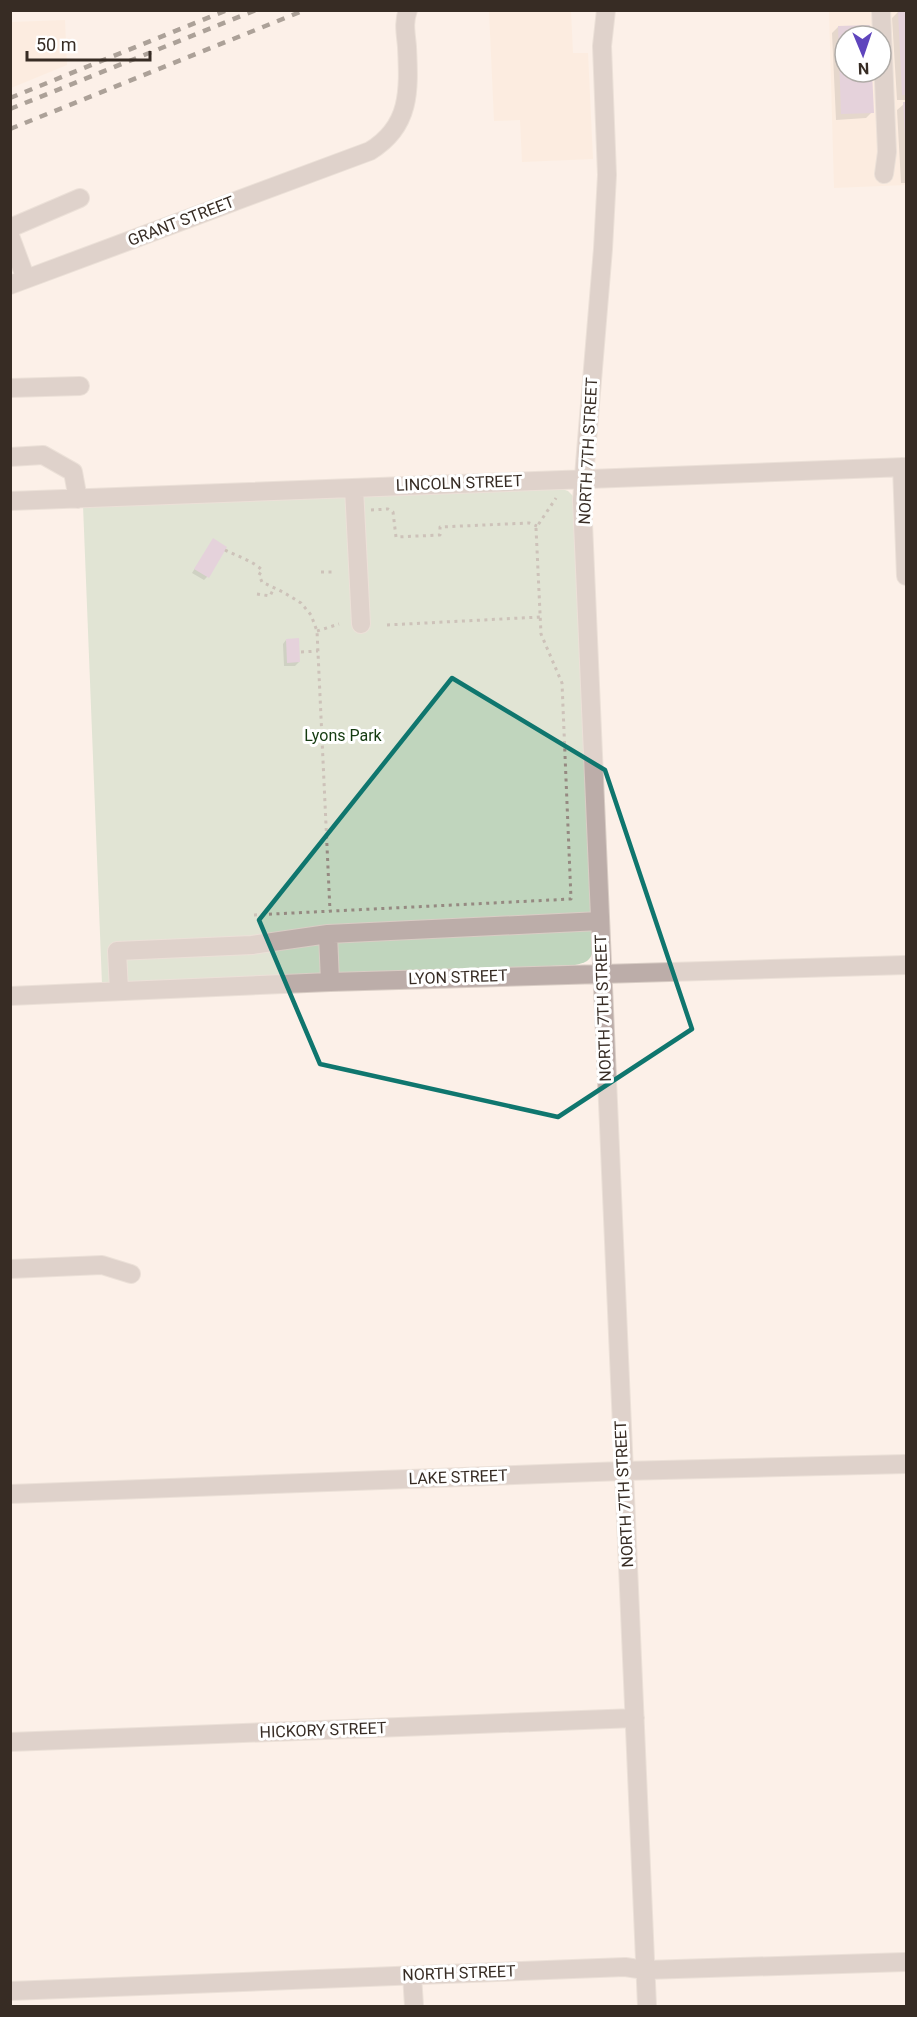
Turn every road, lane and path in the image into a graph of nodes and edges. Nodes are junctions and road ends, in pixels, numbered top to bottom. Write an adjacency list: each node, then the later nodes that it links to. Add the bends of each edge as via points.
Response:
1 (408, 10): 8 (street, GRANT STREET, via 404,24 406,105 390,135 370,151)
2 (606, 10): 13 (street, NORTH 7TH STREET, via 602,46 607,175 603,249)
3 (881, 10): 4 (street, via 887,152)
4 (884, 174)
5 (80, 198): 6 (street)
6 (10, 228)
7 (10, 236): 8 (street)
8 (18, 282)
9 (80, 386): 10 (street)
10 (10, 388)
11 (10, 457): 15 (street, via 43,455 73,472)
12 (904, 467): 13 (street, LINCOLN STREET); 22 (street)
13 (576, 479): 14 (street, LINCOLN STREET); 18 (path); 34 (street, NORTH 7TH STREET, via 582,500)
14 (354, 488): 15 (street, LINCOLN STREET); 17 (street)
15 (78, 499): 16 (street, LINCOLN STREET)
16 (10, 501)
17 (356, 511): 18 (path, via 391,510 395,515 396,537 440,535 440,527 529,523); 27 (street)
18 (537, 526): 25 (path)
19 (225, 550): 23 (path, via 257,565 262,570 262,582)
20 (321, 572): 21 (path)
21 (336, 572)
22 (906, 576)
23 (274, 588): 24 (path, via 267,597); 29 (path, via 307,609)
24 (257, 594)
25 (540, 618): 28 (path); 32 (path, via 541,634 562,683 571,899)
26 (339, 624): 29 (path)
27 (361, 624)
28 (387, 625)
29 (317, 631): 30 (path)
30 (318, 651): 31 (path); 32 (path)
31 (301, 652)
32 (330, 911): 33 (path)
33 (254, 915)
34 (600, 921): 35 (street); 37 (street, NORTH 7TH STREET)
35 (328, 934): 38 (street); 39 (street, via 252,945 117,951)
36 (906, 965): 37 (street, LYON STREET)
37 (602, 973): 38 (street, LYON STREET); 44 (street, NORTH 7TH STREET)
38 (330, 982): 39 (street, LYON STREET)
39 (119, 991): 40 (street, LYON STREET)
40 (10, 996)
41 (10, 1269): 42 (street, via 102,1265)
42 (131, 1274)
43 (906, 1464): 44 (street, LAKE STREET)
44 (623, 1471): 45 (street, LAKE STREET); 46 (street, NORTH 7TH STREET)
45 (10, 1494)
46 (635, 1718): 47 (street, HICKORY STREET); 49 (street, NORTH 7TH STREET)
47 (10, 1742)
48 (906, 1962): 49 (street, NORTH STREET)
49 (645, 1970): 50 (street, NORTH STREET, via 625,1967); 53 (street, NORTH 7TH STREET)
50 (412, 1975): 51 (street, NORTH STREET); 52 (street)
51 (10, 1991)
52 (414, 2007)
53 (647, 2007)

